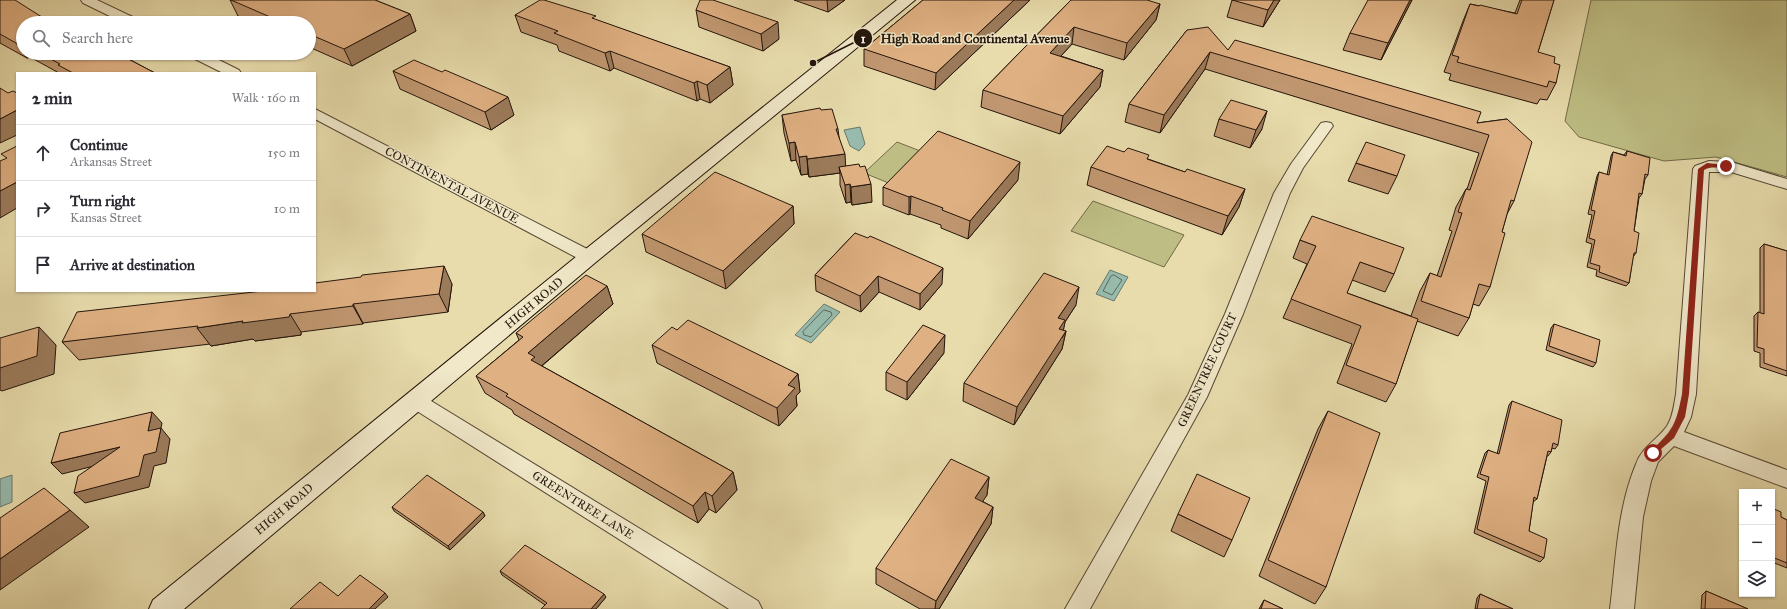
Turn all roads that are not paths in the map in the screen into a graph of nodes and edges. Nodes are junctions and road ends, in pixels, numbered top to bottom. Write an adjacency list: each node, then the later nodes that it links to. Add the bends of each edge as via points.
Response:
1 (87, 0): 3 (street)
2 (907, 0): 9 (street, HIGH ROAD)
3 (120, 16)
4 (208, 60): 5 (street)
5 (232, 72)
6 (316, 114): 9 (street, CONTINENTAL AVENUE)
7 (1326, 126): 15 (street, GREENTREE COURT, via 1296,167 1282,193 1234,314 1197,397)
8 (1787, 184): 11 (street, via 1726,166 1707,165 1701,169 1686,394 1682,417)
9 (589, 257): 10 (street, HIGH ROAD)
10 (416, 401): 13 (street, HIGH ROAD); 14 (street, GREENTREE LANE)
11 (1672, 436): 12 (street); 16 (street, via 1646,462 1639,483)
12 (1787, 479)
13 (163, 609)
14 (750, 609)
15 (1077, 609)
16 (1622, 609)

